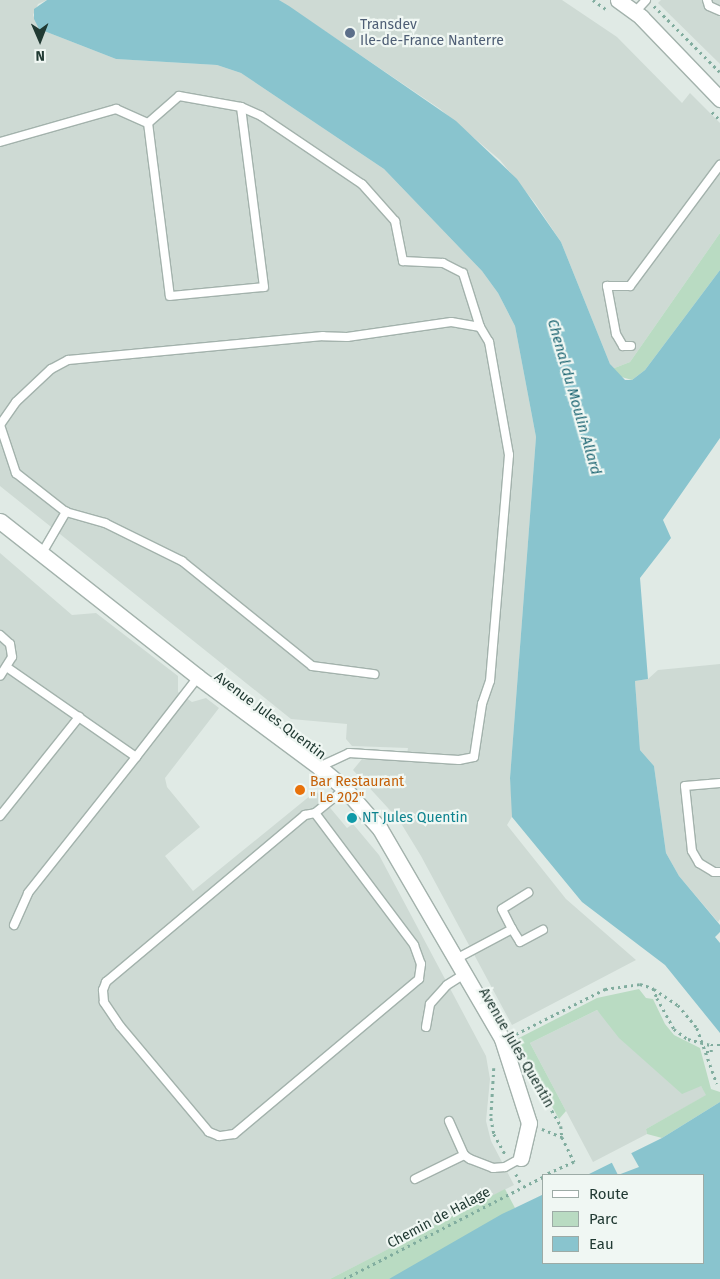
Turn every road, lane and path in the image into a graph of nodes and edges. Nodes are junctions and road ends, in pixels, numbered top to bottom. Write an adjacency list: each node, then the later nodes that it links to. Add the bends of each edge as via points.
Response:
1 (618, 0): 5 (street)
2 (647, 0): 5 (lane); 6 (path)
3 (707, 0): 4 (lane, via 709,6)
4 (720, 11)
5 (635, 12): 7 (street)
6 (720, 72)
7 (720, 99)
8 (241, 107): 9 (lane, via 179,96); 9 (lane, via 264,287 170,296); 12 (lane, via 261,116 362,184 396,221 403,261 443,263 463,273)
9 (148, 124): 10 (lane, via 116,109)
10 (0, 142)
11 (720, 165): 13 (lane, via 630,286 607,286 616,334 623,346)
12 (480, 327): 14 (lane, via 452,322 347,337 323,336 68,360 51,369 16,402); 25 (lane, via 489,342 509,454 490,681 482,704 474,757 459,760 350,753)
13 (631, 346)
14 (0, 424): 15 (lane, via 16,473)
15 (66, 512): 17 (lane); 20 (lane, via 105,523 182,561 312,666)
16 (0, 521): 17 (street, Avenue Jules Quentin)
17 (42, 554): 22 (street, Avenue Jules Quentin)
18 (0, 635): 19 (lane, via 10,644 12,657)
19 (8, 668): 21 (lane); 23 (lane)
20 (374, 674)
21 (0, 676)
22 (198, 677): 24 (lane); 25 (street, Avenue Jules Quentin)
23 (79, 717): 24 (lane); 29 (lane)
24 (136, 757): 32 (lane, via 28,893)
25 (319, 767): 27 (street, Avenue Jules Quentin)
26 (720, 783): 30 (lane, via 685,786 692,850 699,863)
27 (345, 789): 28 (lane); 35 (street, Avenue Jules Quentin, via 380,829)
28 (315, 813): 28 (lane, via 305,815 106,982 103,990 104,1002 120,1026 209,1132 219,1136 234,1134 419,979 421,964 399,921)
29 (0, 816)
30 (720, 872)
31 (528, 893): 33 (lane, via 502,909)
32 (14, 926)
33 (512, 929): 34 (lane, via 520,942); 35 (lane)
34 (543, 930)
35 (454, 960): 36 (street, Avenue Jules Quentin)
36 (463, 975): 38 (lane, via 447,984 430,1004); 47 (street, Avenue Jules Quentin, via 502,1039)
37 (653, 988): 39 (path, via 640,984 606,990); 41 (path, bridge, via 674,1028 688,1039); 42 (path, via 678,1005 697,1028)
38 (426, 1028)
39 (510, 1036)
40 (720, 1045): 41 (path)
41 (711, 1047): 42 (path)
42 (706, 1052): 45 (path)
43 (492, 1062): 50 (path, via 491,1118 494,1134)
44 (528, 1068): 48 (path, Avenue Jules Quentin, via 560,1126)
45 (717, 1084)
46 (449, 1121): 49 (lane)
47 (529, 1123): 48 (path); 50 (street, Avenue Jules Quentin)
48 (562, 1137): 51 (path, Chemin de Halage, via 574,1162)
49 (464, 1155): 50 (lane, via 493,1168); 53 (lane)
50 (516, 1161): 54 (path)
51 (549, 1174)
52 (542, 1177): 54 (path, Chemin de Halage)
53 (415, 1180)
54 (522, 1186): 55 (path, Chemin de Halage)
55 (344, 1279)

